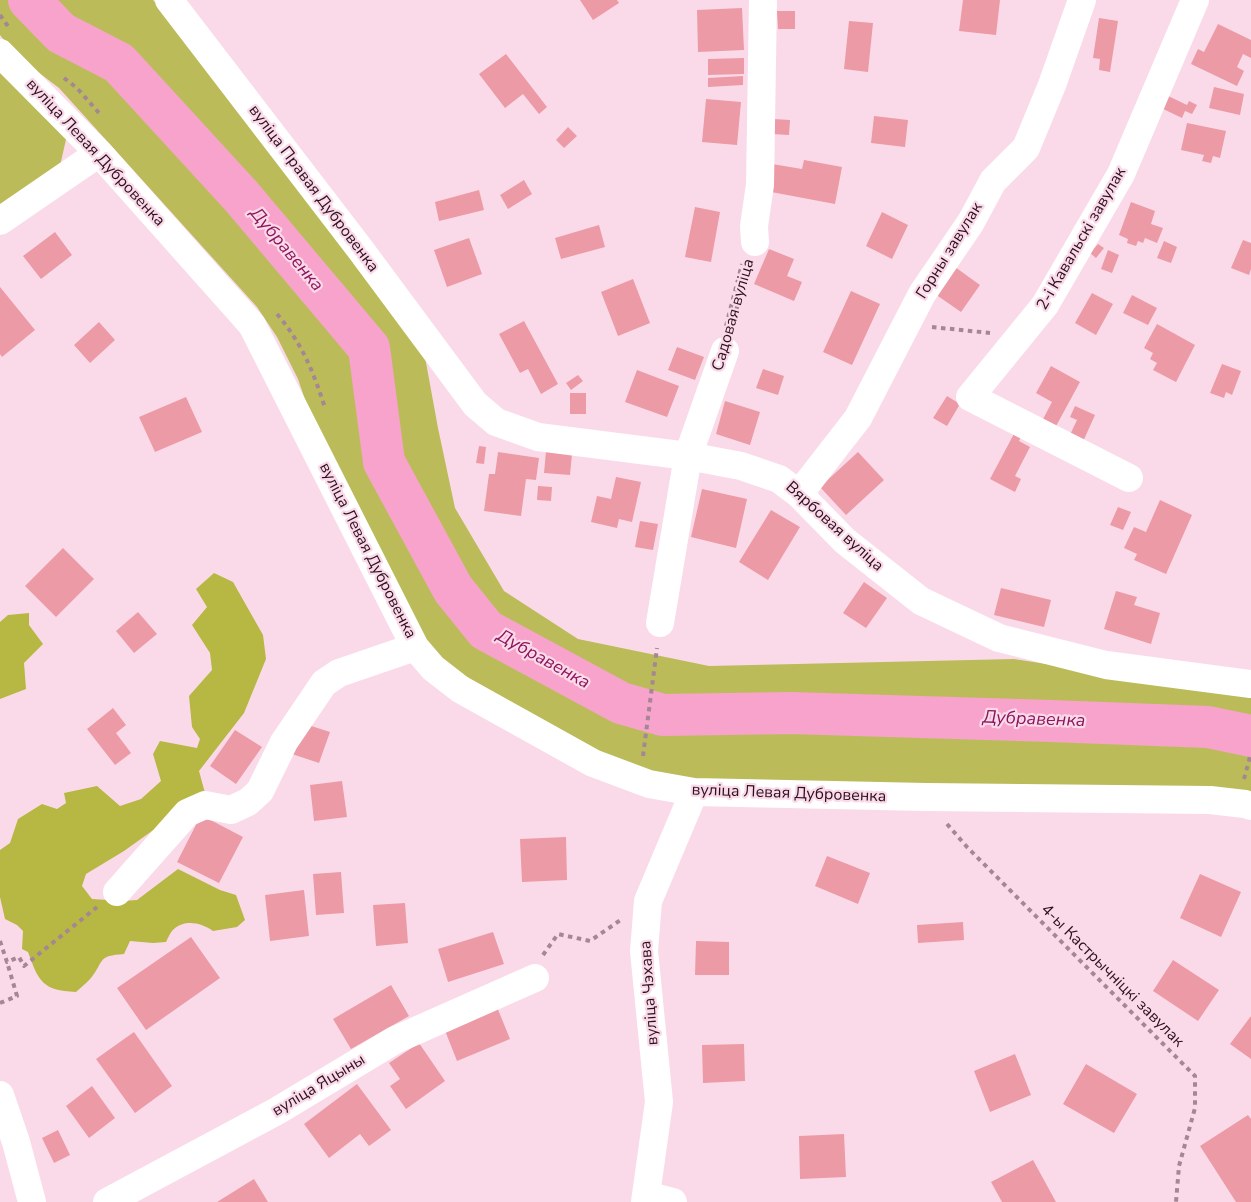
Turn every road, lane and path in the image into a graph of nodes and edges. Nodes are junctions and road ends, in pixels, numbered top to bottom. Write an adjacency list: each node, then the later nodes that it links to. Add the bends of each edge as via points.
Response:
1 (169, 0): 16 (street, вуліца Правая Дубровенка)
2 (763, 0): 11 (street, via 760,185)
3 (1082, 0): 13 (street, Горны завулак, via 1026,148 993,181)
4 (1195, 0): 14 (street, 2-і Кавальскі завулак, via 1121,174 1046,305)
5 (0, 15): 6 (path)
6 (7, 44): 9 (street, вуліца Левая Дубровенка)
7 (61, 75): 8 (path)
8 (101, 115)
9 (99, 153): 10 (street); 22 (street, вуліца Левая Дубровенка, via 252,325)
10 (0, 221)
11 (754, 234): 15 (path, Садовая вуліца); 15 (path, via 720,348)
12 (270, 305): 17 (path, via 291,330 310,363)
13 (906, 325): 14 (path); 20 (street, Горны завулак, via 858,418)
14 (1020, 336): 19 (street, 2-і Кавальскі завулак, via 970,397)
15 (723, 356): 18 (street, Садовая вуліца)
16 (456, 379): 18 (street, Вярбовая вуліца, via 475,404 496,422 538,437)
17 (327, 413)
18 (688, 456): 20 (street, Вярбовая вуліца, via 741,466 779,479); 21 (street, Садовая вуліца)
19 (1129, 478)
20 (799, 494): 23 (street, Вярбовая вуліца, via 845,541 921,601 999,638 1106,664)
21 (660, 623): 24 (path)
22 (415, 646): 29 (street, вуліца Левая Дубровенка, via 433,668 460,689 593,763 649,784); 32 (street, via 339,672 324,682 284,742 261,791 231,810 206,805 187,813)
23 (1251, 684)
24 (647, 731)
25 (633, 753): 26 (path)
26 (652, 760)
27 (1233, 779): 28 (path)
28 (1251, 782)
29 (694, 792): 30 (street, вуліца Левая Дубровенка); 33 (street, вуліца Чэхава)
30 (926, 797): 31 (street, вуліца Левая Дубровенка, via 1210,800); 43 (path, 4-ы Кастрычніцкі завулак, via 967,847 1195,1076 1195,1108 1179,1166)
31 (1251, 806)
32 (117, 892): 35 (path, via 24,966 19,957)
33 (648, 901): 36 (path, via 590,941 558,934 539,961); 40 (street, вуліца Чэхава, via 644,951 659,1102)
34 (0, 941): 35 (path)
35 (7, 962): 37 (path, via 17,996)
36 (535, 978): 42 (street, вуліца Яцыны, via 395,1040 277,1111)
37 (0, 1003)
38 (0, 1095): 39 (street)
39 (8, 1144): 41 (street)
40 (654, 1200)
41 (32, 1202)
42 (107, 1202)
43 (1176, 1202)

